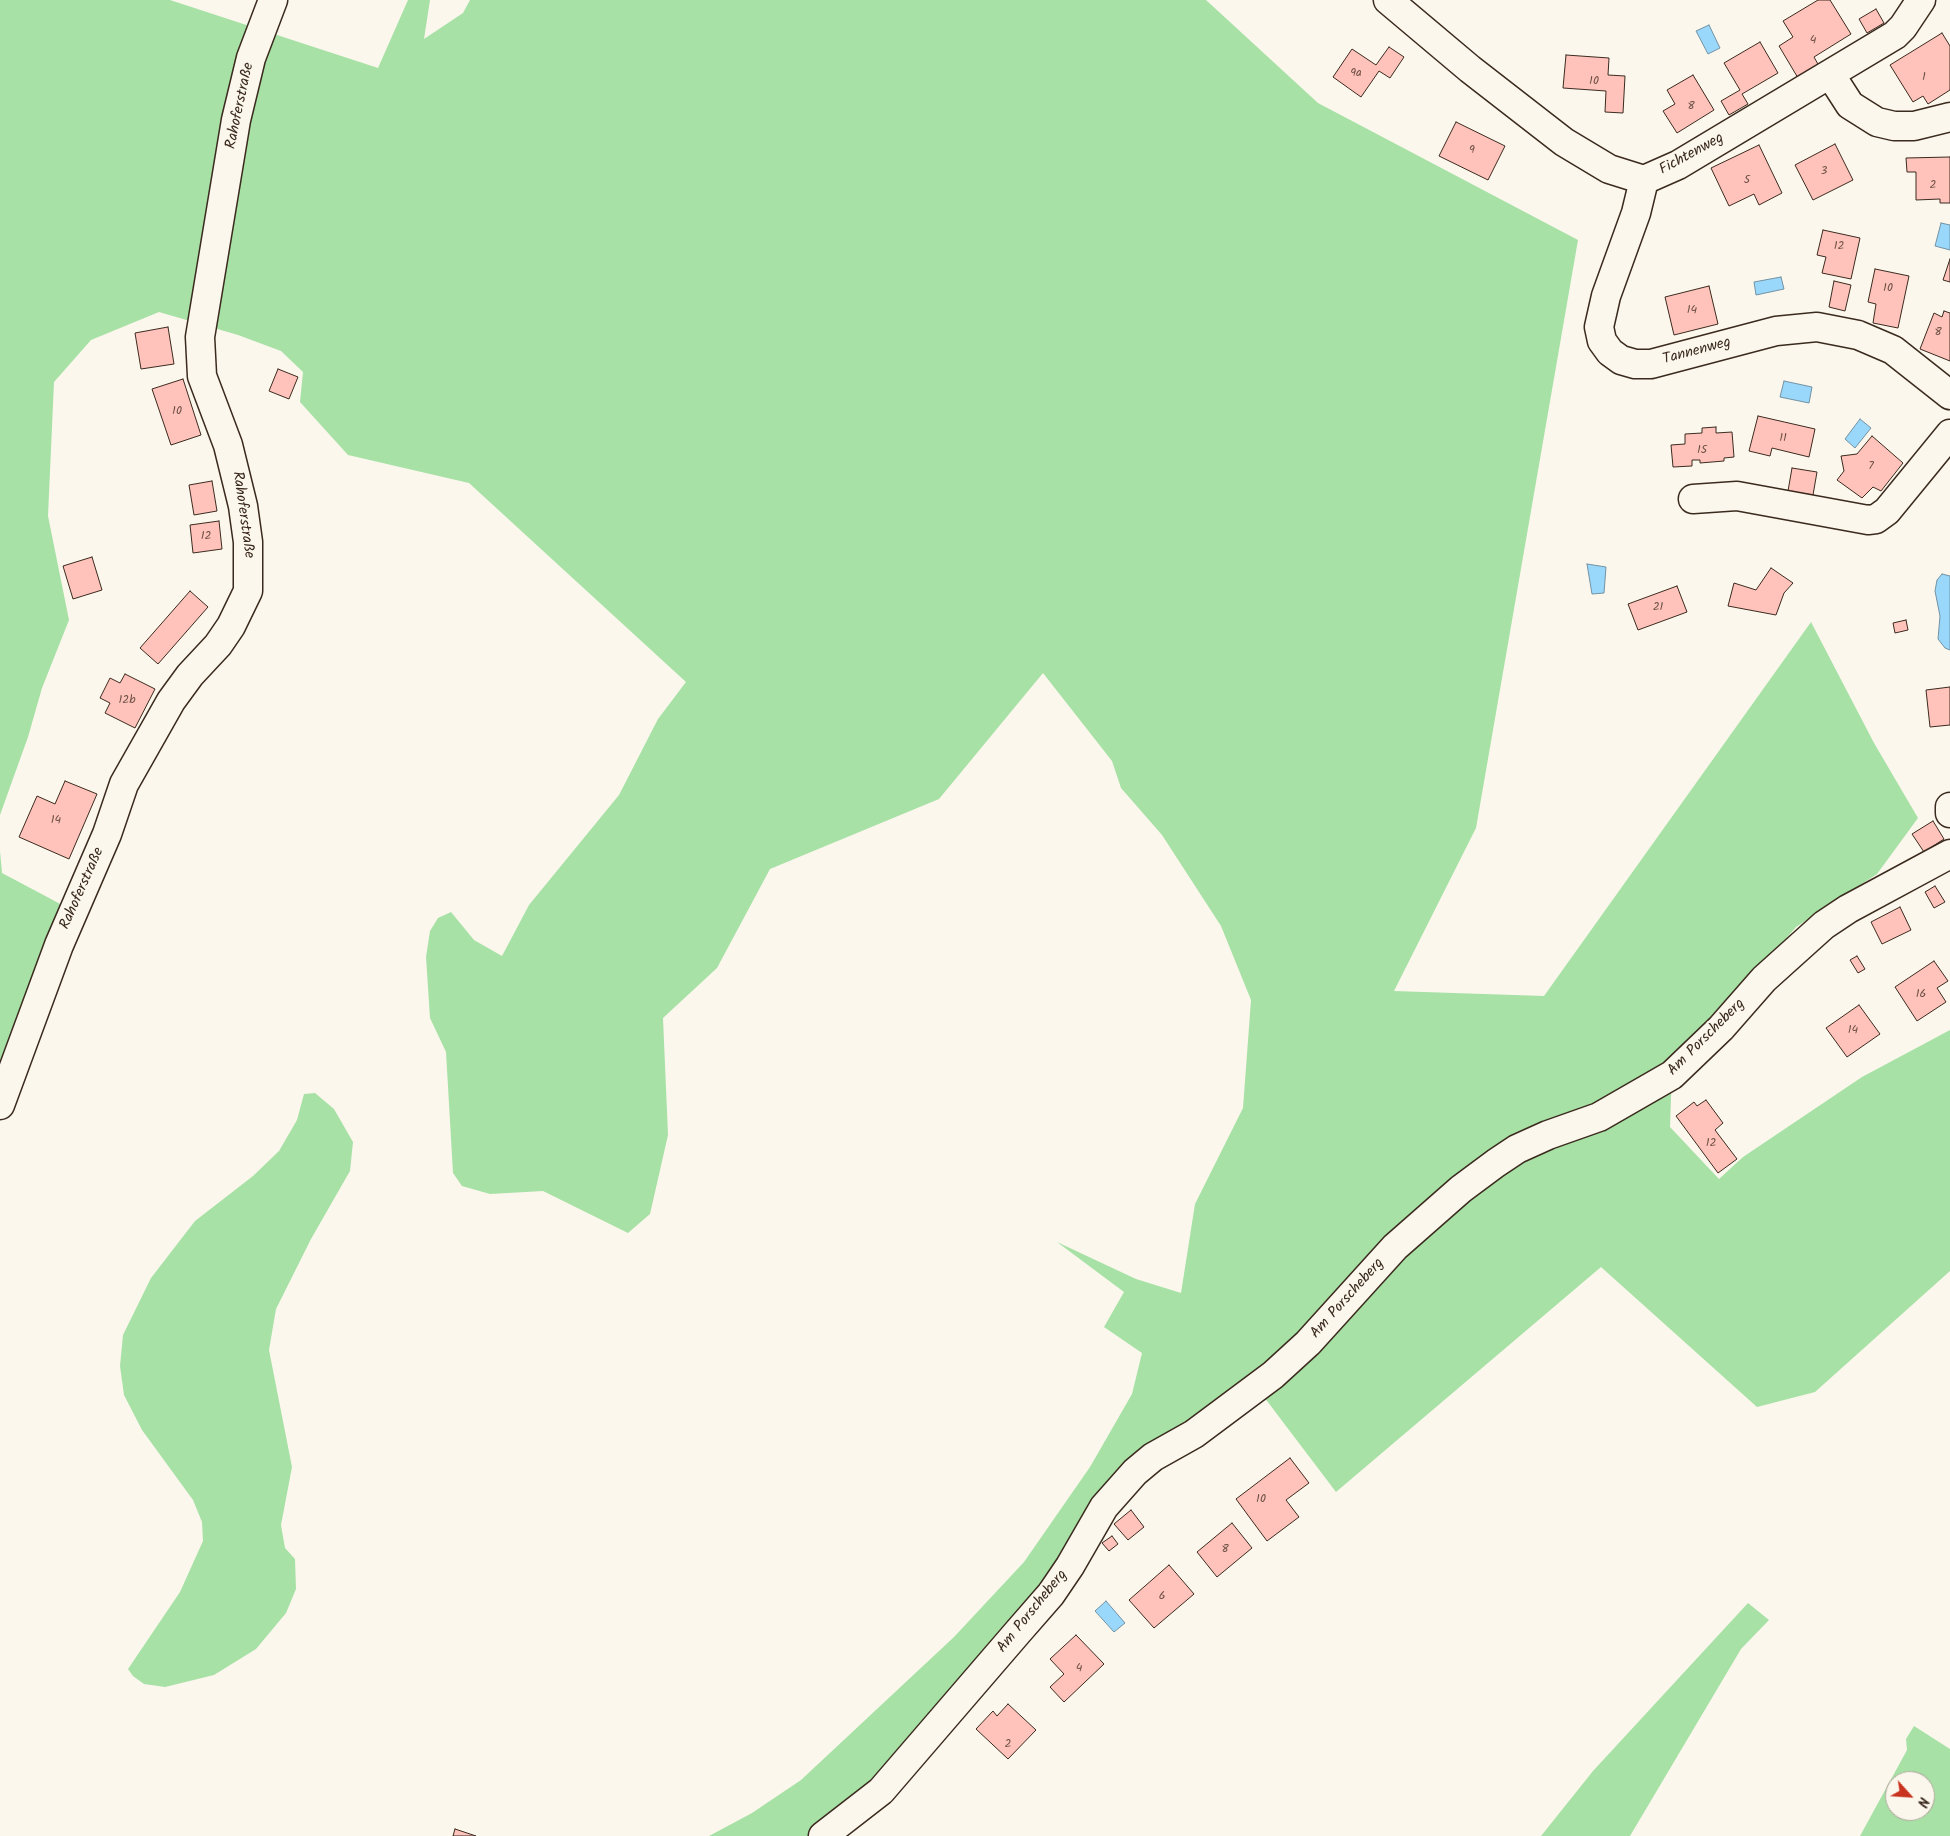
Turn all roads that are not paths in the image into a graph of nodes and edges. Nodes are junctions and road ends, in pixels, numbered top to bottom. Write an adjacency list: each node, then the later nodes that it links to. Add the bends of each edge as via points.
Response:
1 (273, 0): 13 (street, Rahoferstraße, via 251,58 236,120 200,337 202,376 228,445 243,506 248,542 248,591 218,645 171,701 124,784)
2 (1388, 0): 6 (street, Fichtenweg, via 1564,142 1609,169)
3 (1920, 0): 4 (street, Fichtenweg, via 1895,35)
4 (1830, 74): 5 (street, via 1850,105 1877,122 1914,126); 6 (street, Fichtenweg, via 1678,165)
5 (1950, 117)
6 (1644, 180): 7 (street, Tannenweg, via 1598,327 1602,341 1621,360 1651,364 1776,331 1817,327 1858,335 1893,350)
7 (1950, 395)
8 (1950, 434): 9 (street, via 1888,511 1876,519 1737,496)
9 (1693, 498)
10 (1950, 807): 11 (street)
11 (1950, 813)
12 (1950, 854): 14 (street, Am Porscheberg, via 1856,904 1824,925 1764,980 1721,1028 1672,1075 1599,1117 1517,1148 1496,1162 1395,1247 1308,1343 1273,1375 1194,1434 1135,1472 1104,1507 1051,1594 880,1791)
13 (0, 1105)
14 (823, 1836)

